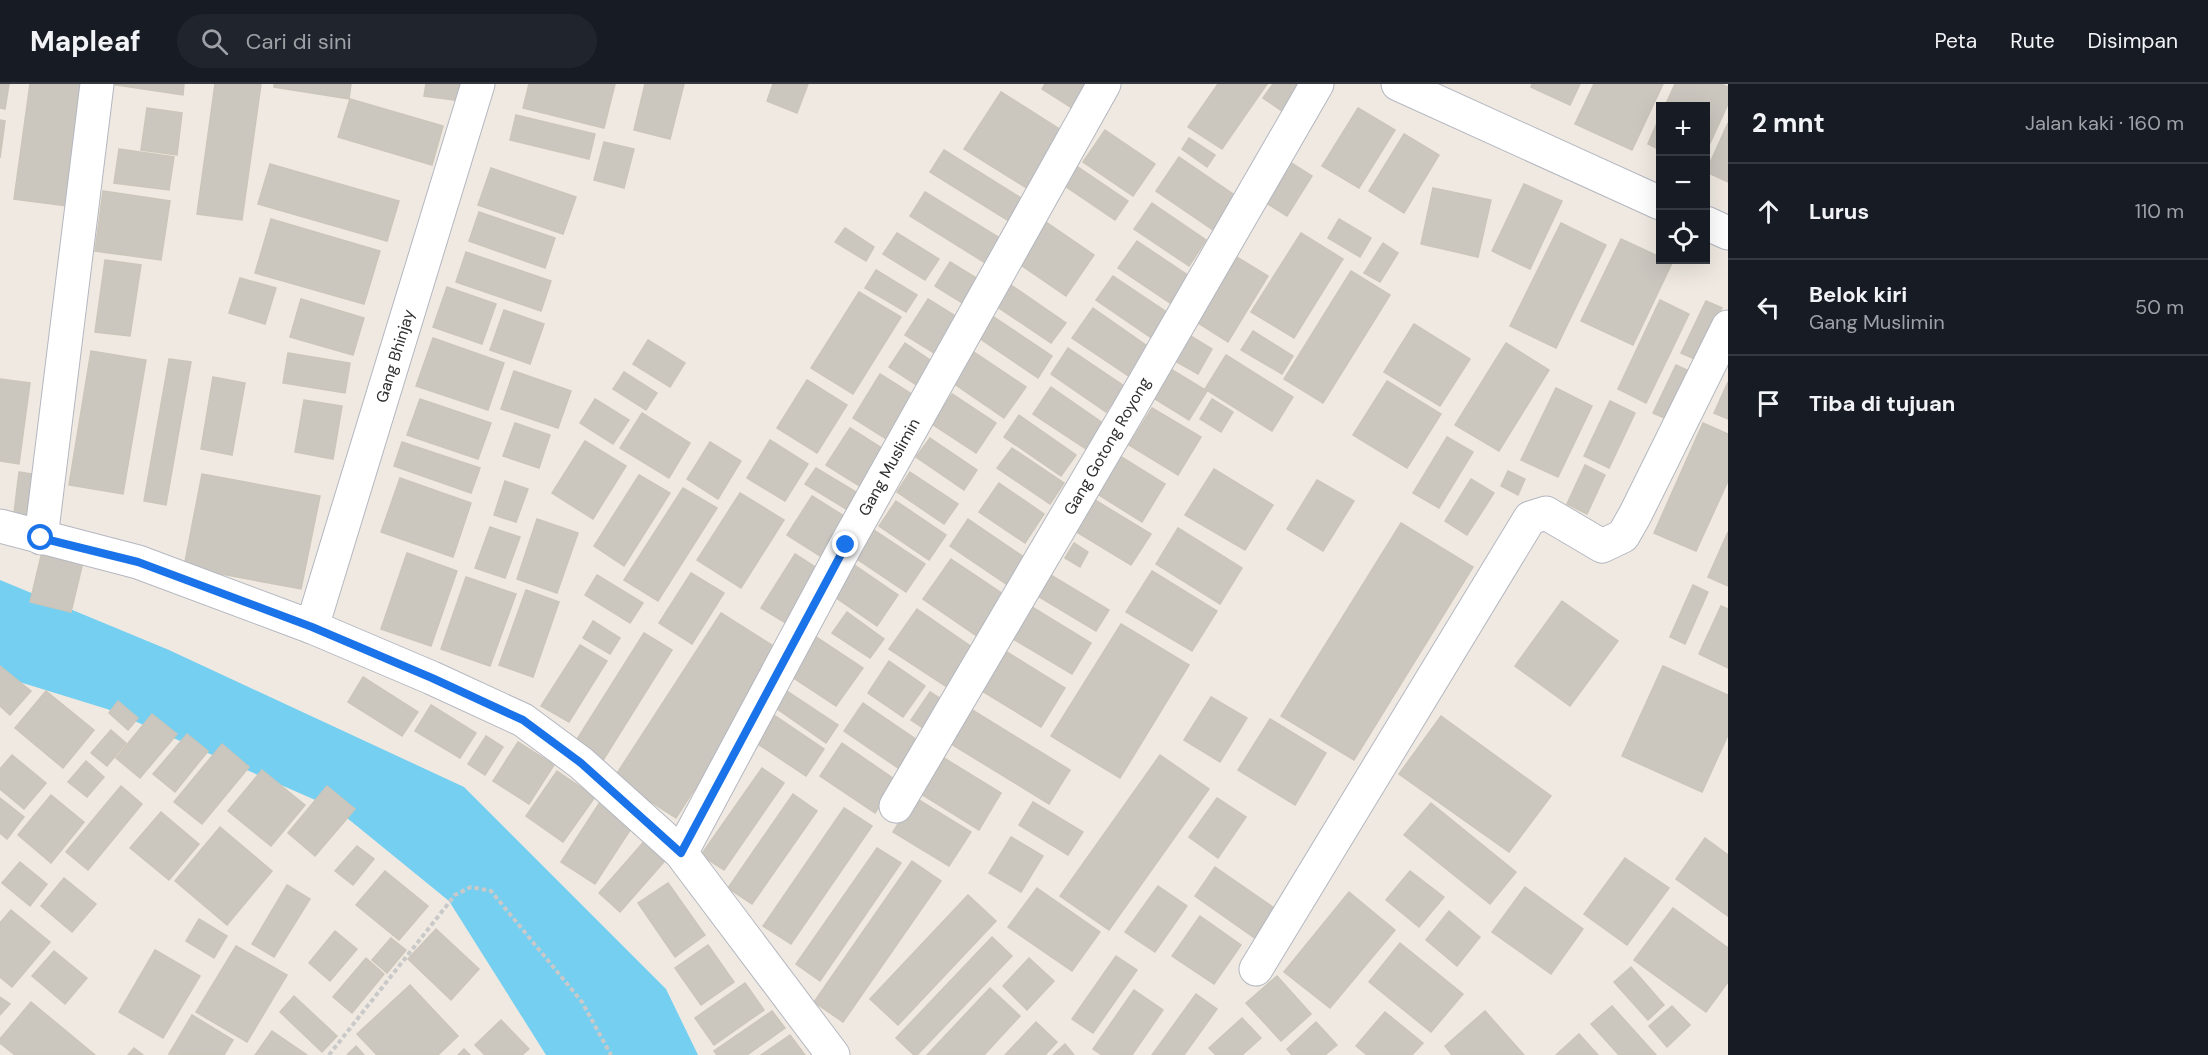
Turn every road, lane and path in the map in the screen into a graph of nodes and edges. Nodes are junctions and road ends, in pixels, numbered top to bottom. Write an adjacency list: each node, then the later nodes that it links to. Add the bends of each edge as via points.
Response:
1 (97, 84): 11 (street)
2 (478, 84): 12 (street, Gang Bhinjay)
3 (1104, 84): 14 (street, Gang Muslimin, via 851,535)
4 (1317, 84): 13 (street, Gang Gotong Royong)
5 (1398, 84): 6 (street)
6 (1656, 200)
7 (1710, 225): 8 (street)
8 (1728, 233)
9 (1728, 327): 15 (street, via 1623,536 1602,546 1546,513 1530,518)
10 (0, 526): 11 (street)
11 (41, 538): 12 (street, via 138,562)
12 (312, 627): 14 (street, via 523,720 581,763)
13 (896, 806)
14 (681, 853): 18 (street)
15 (1256, 969)
16 (328, 1055): 17 (path, via 455,895 471,887 491,891 582,1002)
17 (611, 1055)
18 (833, 1055)

